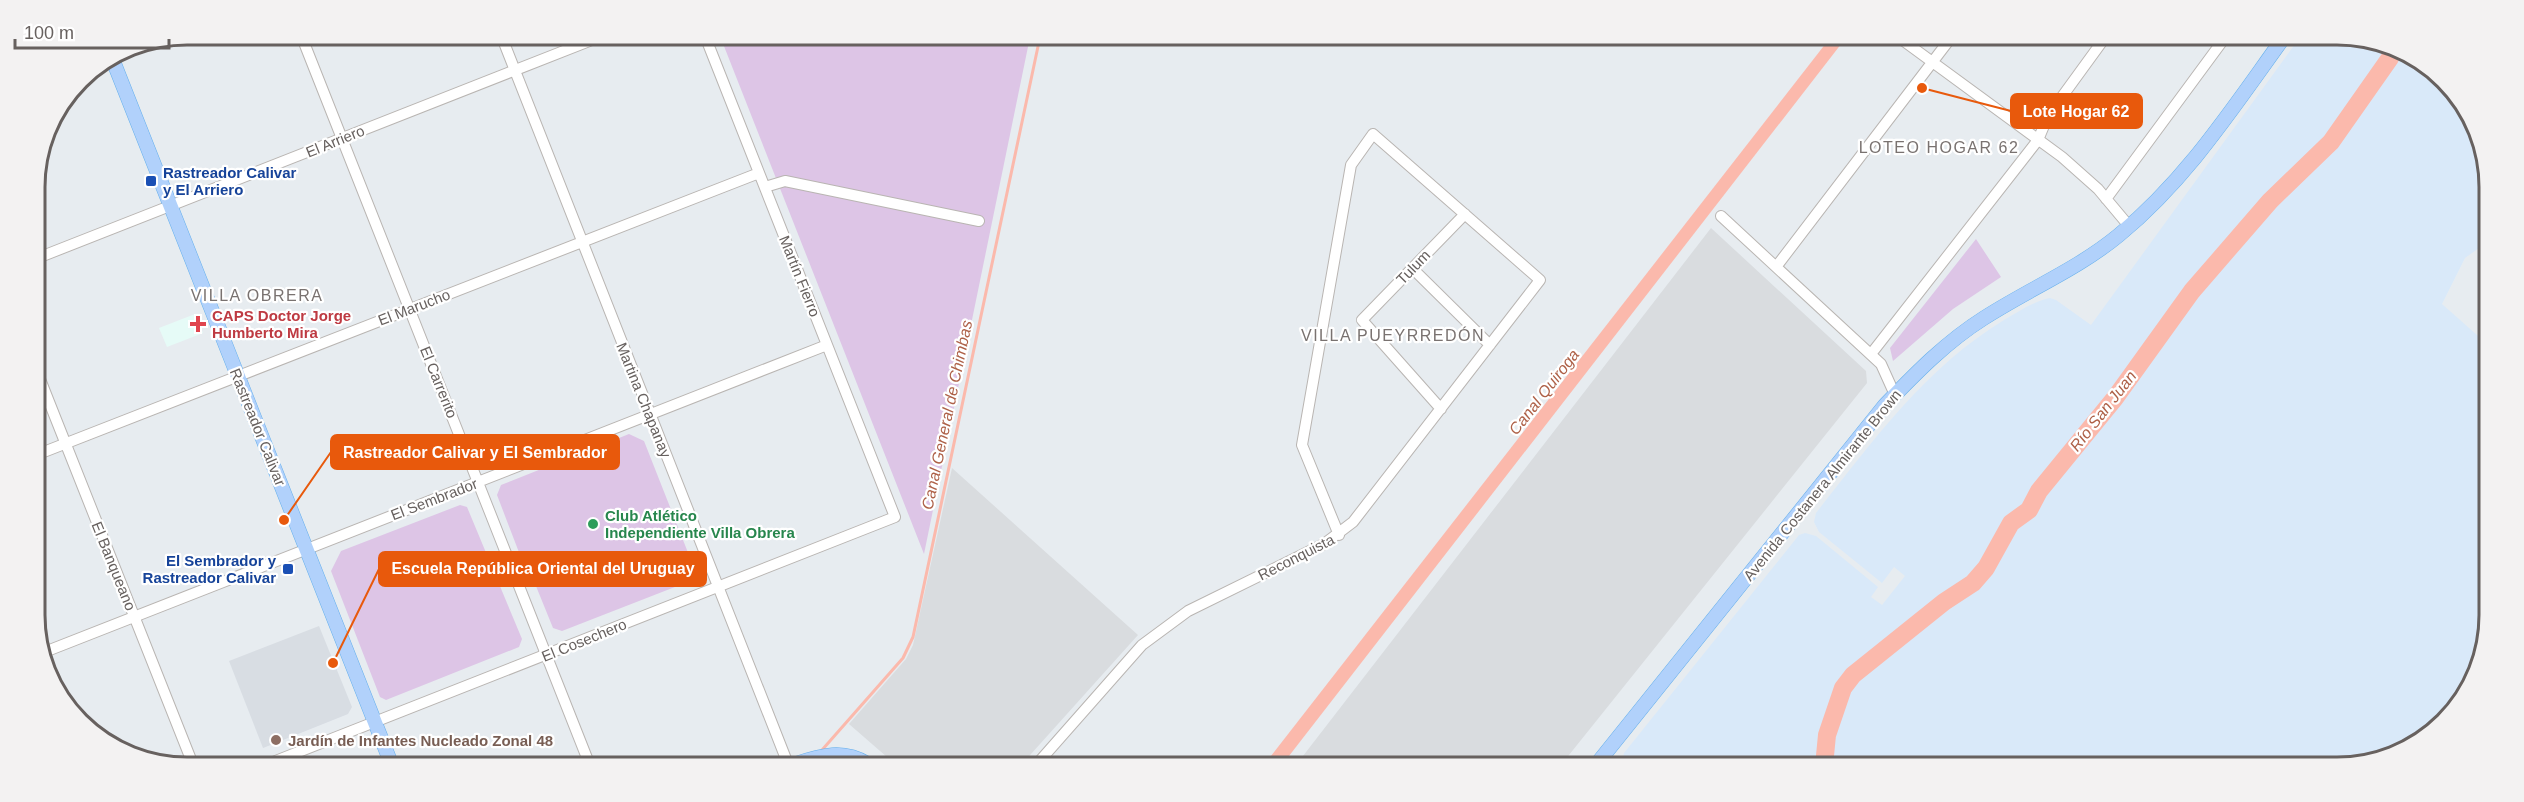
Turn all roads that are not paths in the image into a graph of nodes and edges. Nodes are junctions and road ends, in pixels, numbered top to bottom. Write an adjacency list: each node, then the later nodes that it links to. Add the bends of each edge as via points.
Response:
1 (305, 45): 13 (street, El Carrerito)
2 (505, 45): 12 (street, Martina Chapanay)
3 (579, 45): 12 (street, El Arriero)
4 (709, 45): 15 (street, Martín Fierro)
5 (1909, 45): 10 (street)
6 (1945, 45): 10 (street)
7 (2100, 45): 14 (street, via 2048,116)
8 (2220, 45): 17 (street)
9 (2278, 45): 22 (main road, Avenida Costanera Almirante Brown, via 2189,166)
10 (1932, 62): 14 (street); 25 (street)
11 (115, 65): 18 (main road, Rastreador Calivar)
12 (514, 70): 13 (street, El Arriero); 23 (street, Martina Chapanay)
13 (342, 138): 18 (street, El Arriero); 27 (street, El Carrerito)
14 (2038, 140): 17 (street); 30 (street)
15 (759, 173): 16 (street, Martín Fierro); 23 (street, El Marucho)
16 (765, 187): 21 (street, via 785,181); 28 (street, Martín Fierro)
17 (2106, 199): 22 (street)
18 (170, 206): 24 (street, El Arriero); 31 (main road, Rastreador Calivar)
19 (1465, 214): 26 (street, Tulum); 29 (street, Reconquista, via 1540,280); 40 (street, via 1373,134 1351,165 1302,445)
20 (1721, 216): 25 (street)
21 (979, 221)
22 (2129, 226): 33 (main road, Avenida Costanera Almirante Brown, via 2078,264 1971,327 1934,356)
23 (582, 242): 27 (street, El Marucho); 35 (street, Martina Chapanay)
24 (45, 255)
25 (1776, 267): 30 (street)
26 (1412, 268): 29 (street); 34 (street, Tulum, via 1362,320)
27 (410, 309): 31 (street, El Marucho); 38 (street, El Carrerito)
28 (827, 345): 35 (street, El Sembrador); 39 (street, Martín Fierro)
29 (1490, 345): 34 (street, Reconquista)
30 (1871, 354): 33 (street, via 1881,364)
31 (238, 376): 36 (street, El Marucho); 41 (main road, Rastreador Calivar)
32 (45, 392): 36 (street, El Banqueano)
33 (1895, 395): 55 (main road, Avenida Costanera Almirante Brown)
34 (1441, 409): 40 (street, Reconquista)
35 (650, 414): 38 (street, El Sembrador); 42 (street, Martina Chapanay)
36 (65, 443): 37 (street, El Marucho); 43 (street, El Banqueano)
37 (45, 451)
38 (478, 482): 41 (street, El Sembrador); 45 (street, El Carrerito)
39 (895, 516): 42 (street, El Cosechero)
40 (1339, 535): 54 (street, Reconquista, via 1188,611 1142,645)
41 (307, 549): 43 (street, El Sembrador); 46 (main road, Rastreador Calivar)
42 (718, 586): 45 (street, El Cosechero); 51 (street, Martina Chapanay)
43 (134, 616): 44 (street, El Sembrador); 47 (street, El Banqueano)
44 (50, 649)
45 (546, 654): 46 (street, El Cosechero); 50 (street, El Carrerito)
46 (375, 722): 48 (street, El Cosechero); 49 (main road, Rastreador Calivar)
47 (190, 757)
48 (286, 757)
49 (390, 757)
50 (587, 757)
51 (785, 757)
52 (817, 757): 53 (main road)
53 (850, 757)
54 (1043, 757)
55 (1602, 757)

